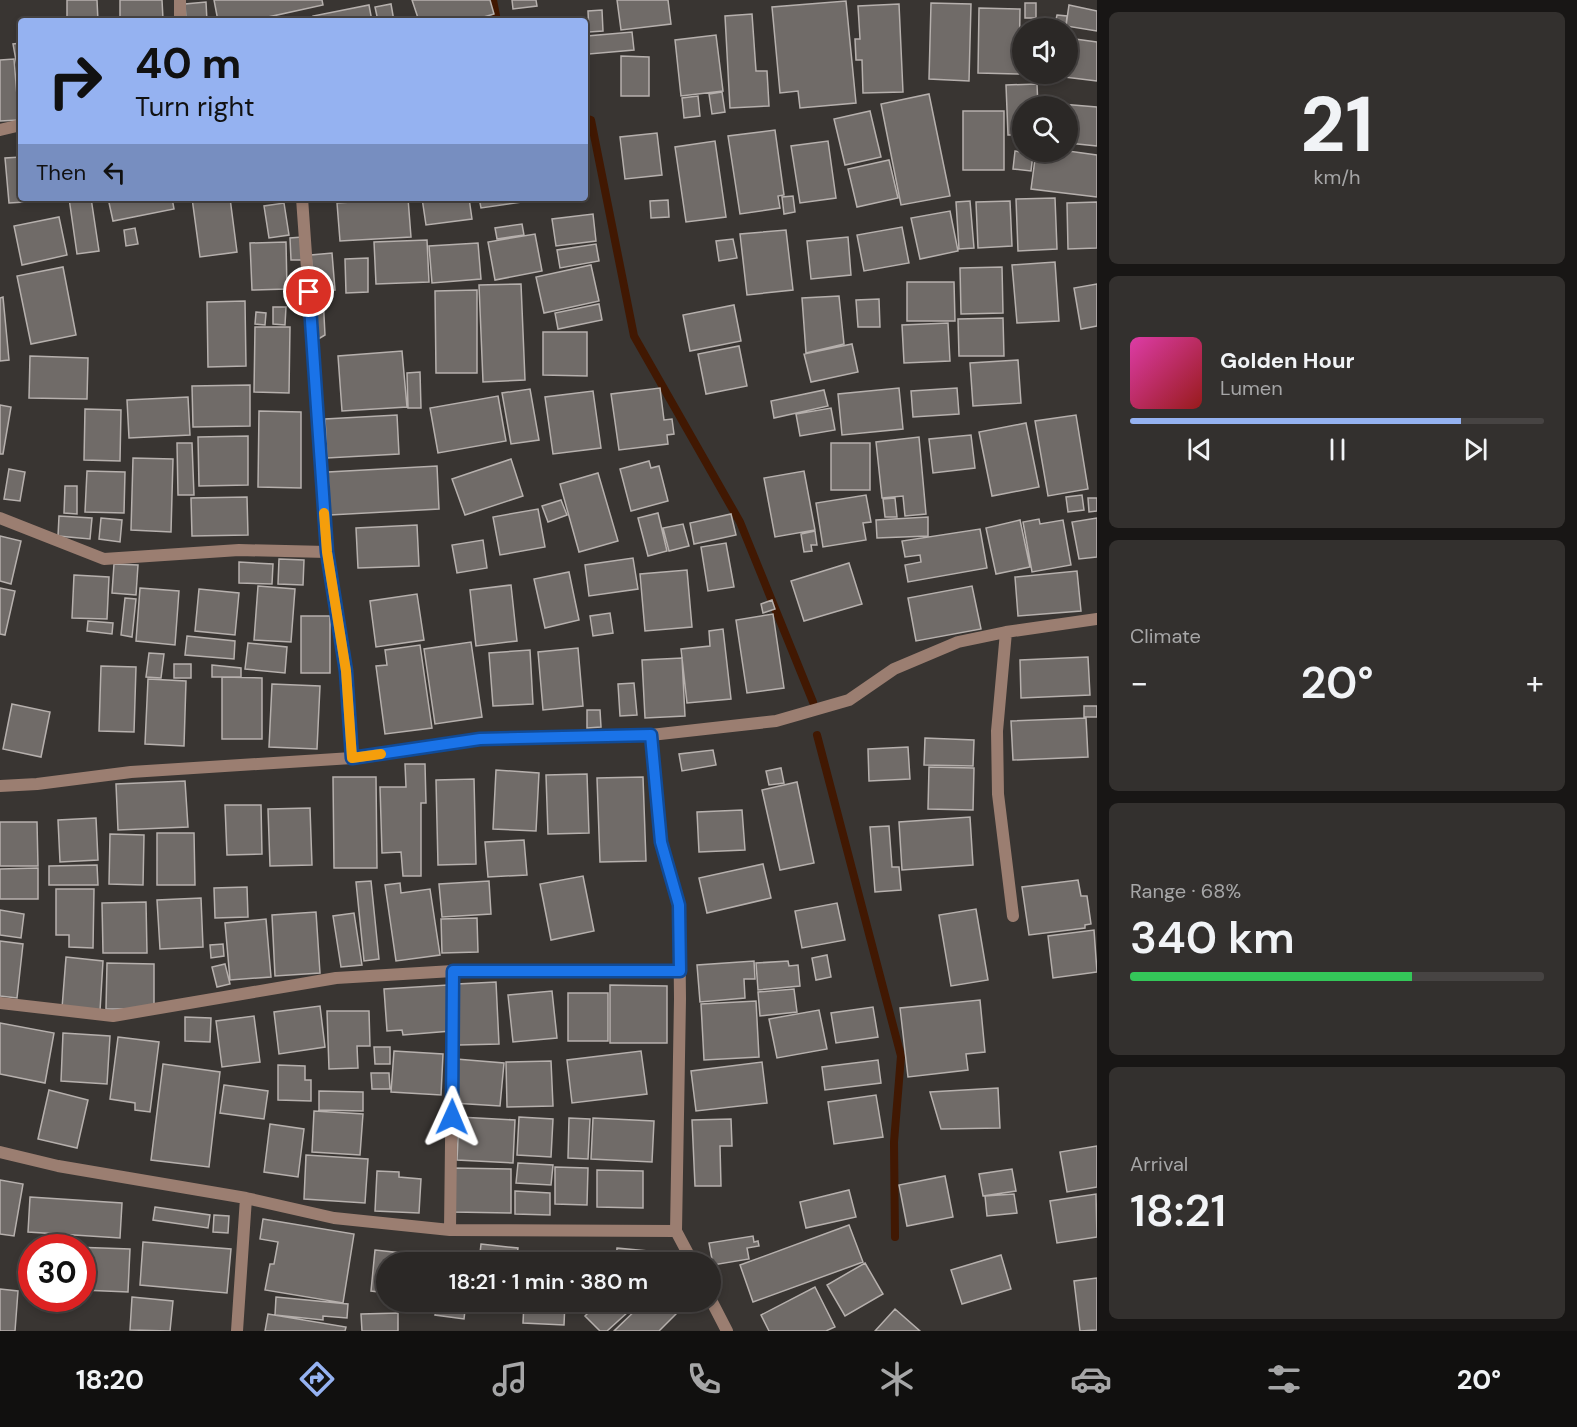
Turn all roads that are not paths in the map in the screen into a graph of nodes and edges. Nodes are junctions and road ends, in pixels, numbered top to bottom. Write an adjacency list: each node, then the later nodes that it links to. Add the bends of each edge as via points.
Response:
1 (180, 0): 2 (street)
2 (180, 18)
3 (18, 126): 4 (street)
4 (0, 130)
5 (302, 201): 7 (street)
6 (0, 518): 7 (street, via 104,559 239,550)
7 (327, 552): 11 (street, via 346,671)
8 (1097, 619): 9 (street)
9 (1006, 632): 10 (street, via 958,642 894,669 849,700 811,713 776,721); 13 (street, via 997,731 998,794)
10 (651, 735): 11 (street, via 480,739); 15 (street, via 661,842 679,905)
11 (352, 758): 12 (street, via 131,772)
12 (0, 786)
13 (1013, 916)
14 (453, 971): 15 (street); 16 (street, via 336,978 113,1016); 19 (street)
15 (680, 971): 20 (street)
16 (0, 1003)
17 (0, 1152): 18 (street, via 58,1166)
18 (246, 1198): 19 (street, via 334,1218); 23 (street)
19 (450, 1230): 20 (street)
20 (676, 1231): 21 (street)
21 (687, 1252)
22 (717, 1312): 24 (street)
23 (237, 1331)
24 (727, 1331)

